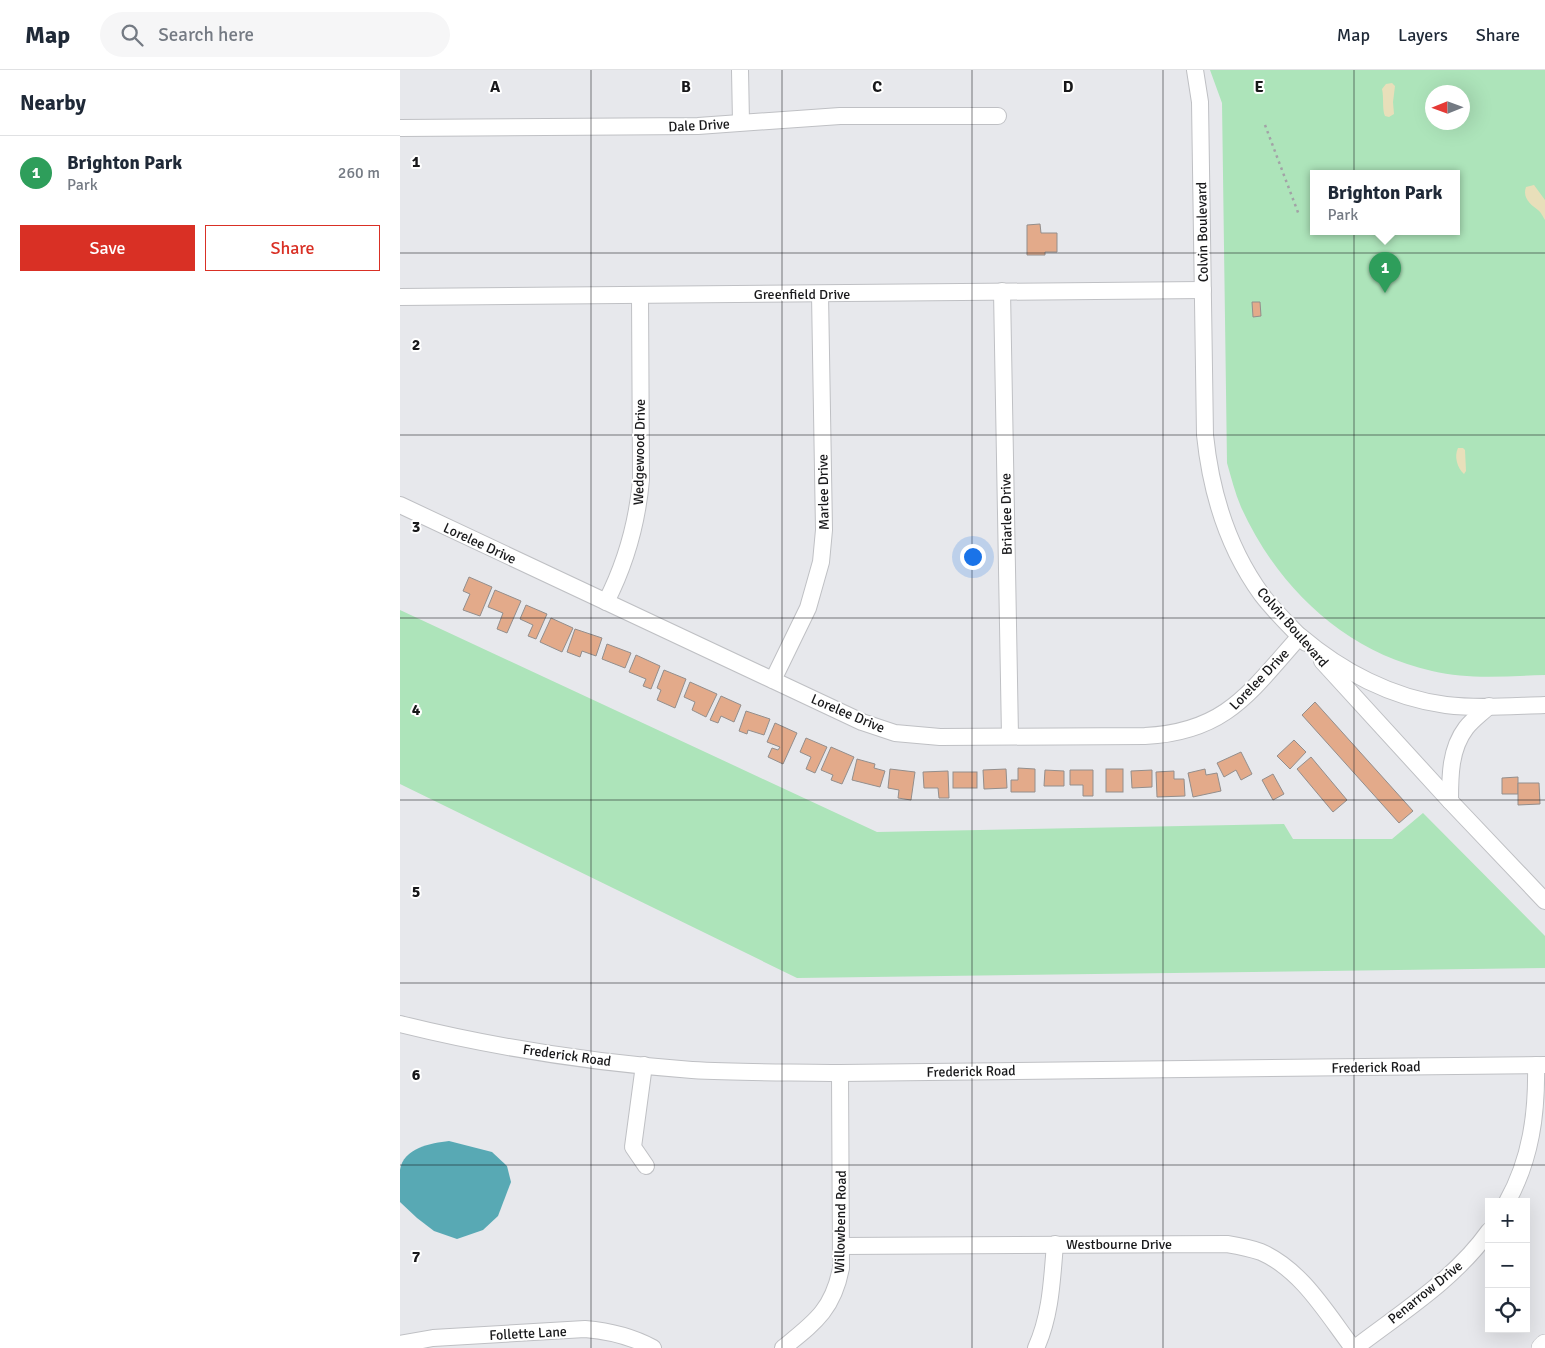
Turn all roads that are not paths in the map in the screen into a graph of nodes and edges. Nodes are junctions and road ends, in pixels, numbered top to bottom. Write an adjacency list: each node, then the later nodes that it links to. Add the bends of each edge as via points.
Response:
1 (740, 70): 4 (street)
2 (1195, 70): 6 (street, Colvin Boulevard, via 1200,102)
3 (998, 116): 4 (street, Dale Drive, via 840,116)
4 (740, 122): 5 (street, Dale Drive, via 698,126)
5 (400, 128)
6 (1203, 290): 7 (street, Greenfield Drive); 13 (street, Colvin Boulevard, via 1205,435 1214,492 1229,538 1247,572 1268,602)
7 (1002, 292): 8 (street, Greenfield Drive); 17 (street, Briarlee Drive)
8 (820, 294): 9 (street, Greenfield Drive); 14 (street, Marlee Drive, via 824,530 821,562 808,608)
9 (640, 295): 10 (street, Greenfield Drive); 12 (street, Wedgewood Drive, via 639,507 625,560)
10 (400, 297)
11 (400, 505): 12 (street, Lorelee Drive)
12 (606, 602): 14 (street, Lorelee Drive)
13 (1300, 636): 16 (street, via 1338,665 1390,690 1445,704); 17 (street, Lorelee Drive, via 1249,693 1227,712 1202,726 1164,735); 18 (street, Colvin Boulevard)
14 (773, 680): 17 (street, Lorelee Drive, via 862,722 895,733 940,737)
15 (1545, 705): 16 (street)
16 (1489, 706): 18 (street, via 1466,728 1455,748 1450,774)
17 (1010, 736)
18 (1450, 801): 19 (street, Colvin Boulevard)
19 (1545, 901)
20 (400, 1024): 21 (street, Frederick Road, via 515,1047)
21 (644, 1065): 23 (street, Frederick Road, via 693,1070); 24 (street, via 634,1147)
22 (1540, 1065): 23 (street, Frederick Road); 25 (street, via 1532,1136)
23 (840, 1073): 28 (street, Willowbend Road)
24 (646, 1166)
25 (1510, 1198)
26 (1485, 1236): 34 (street, Penarrow Drive, via 1446,1279)
27 (1055, 1244): 28 (street, Westbourne Drive); 33 (street, via 1051,1296); 34 (street, Westbourne Drive, via 1227,1244 1261,1252 1294,1273)
28 (841, 1246): 32 (street, Willowbend Road, via 838,1285 831,1302 823,1314)
29 (400, 1344): 31 (street, Follette Lane, via 433,1338 585,1329 623,1335)
30 (1545, 1346): 35 (main road)
31 (652, 1348)
32 (783, 1348)
33 (1036, 1348)
34 (1354, 1348)
35 (1542, 1348)

